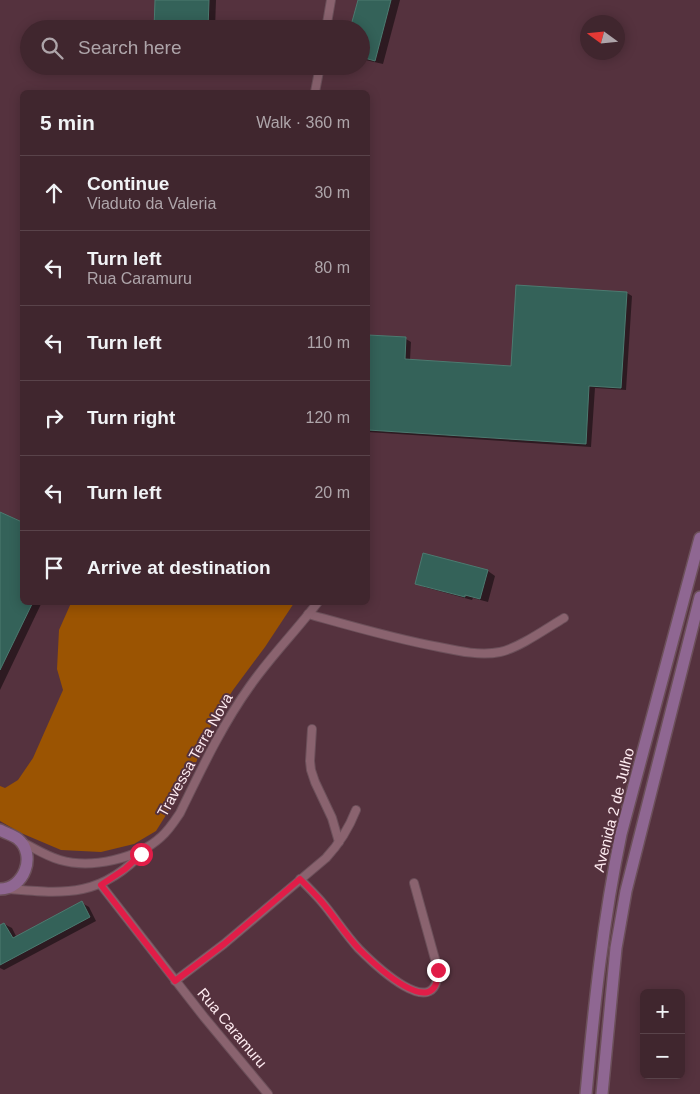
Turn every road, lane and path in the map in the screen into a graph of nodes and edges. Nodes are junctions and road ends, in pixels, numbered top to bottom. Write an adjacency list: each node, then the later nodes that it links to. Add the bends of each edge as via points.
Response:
1 (331, 0): 2 (street)
2 (328, 20)
3 (318, 75): 4 (street)
4 (315, 90)
5 (700, 538): 22 (main road, Avenida 2 de Julho, via 621,834 595,994)
6 (700, 596): 23 (main road, Avenida 2 de Julho, via 626,890 616,948)
7 (316, 605): 8 (street, Travessa Terra Nova)
8 (308, 614): 9 (street, via 408,641 490,654 517,645); 15 (street, Travessa Terra Nova, via 238,703 180,813 160,838)
9 (564, 618)
10 (312, 729): 14 (street, via 311,770)
11 (356, 810): 14 (street)
12 (0, 830): 13 (main road)
13 (18, 840): 15 (street, via 62,861 89,864 125,857); 19 (main road, via 27,865 21,879)
14 (339, 842): 16 (street, via 326,858)
15 (148, 846): 18 (street, via 125,869)
16 (300, 879): 17 (street, via 359,949 387,974 414,991 427,993 436,985 438,970); 20 (street)
17 (414, 883)
18 (101, 885): 19 (street, via 66,891); 20 (street, Rua Caramuru)
19 (4, 889)
20 (175, 981): 21 (street, Rua Caramuru)
21 (268, 1094)
22 (586, 1094)
23 (602, 1094)

